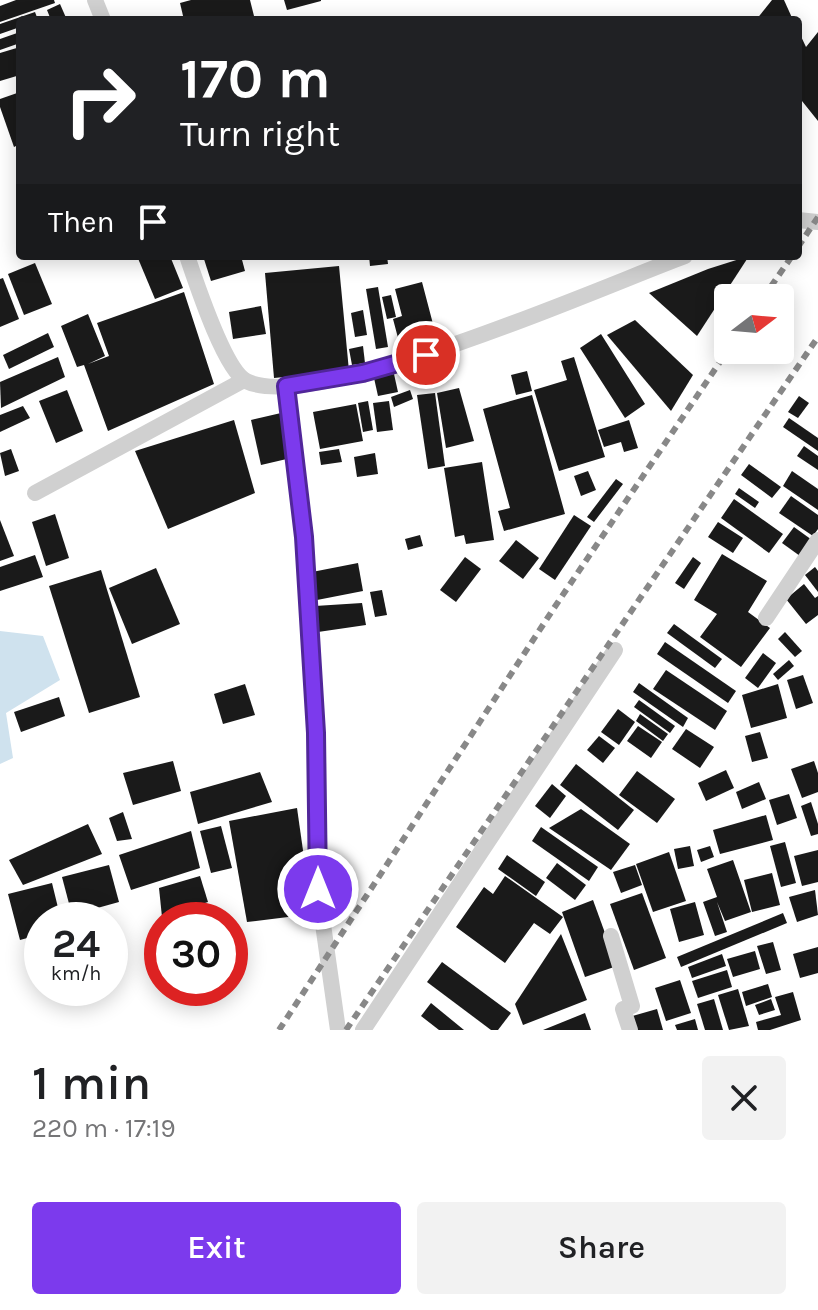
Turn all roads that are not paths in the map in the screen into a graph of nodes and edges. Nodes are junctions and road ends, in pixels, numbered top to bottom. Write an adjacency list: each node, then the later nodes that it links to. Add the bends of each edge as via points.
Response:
1 (188, 260): 3 (street, via 232,367)
2 (675, 260): 4 (street, via 426,355)
3 (244, 380): 4 (street); 5 (street)
4 (286, 386): 10 (street, via 304,537 316,733 318,889)
5 (35, 493)
6 (818, 540): 7 (street)
7 (766, 618)
8 (615, 650): 11 (street)
9 (611, 936): 12 (street, via 632,1006 623,1009)
10 (338, 1030)
11 (363, 1030)
12 (630, 1030)

